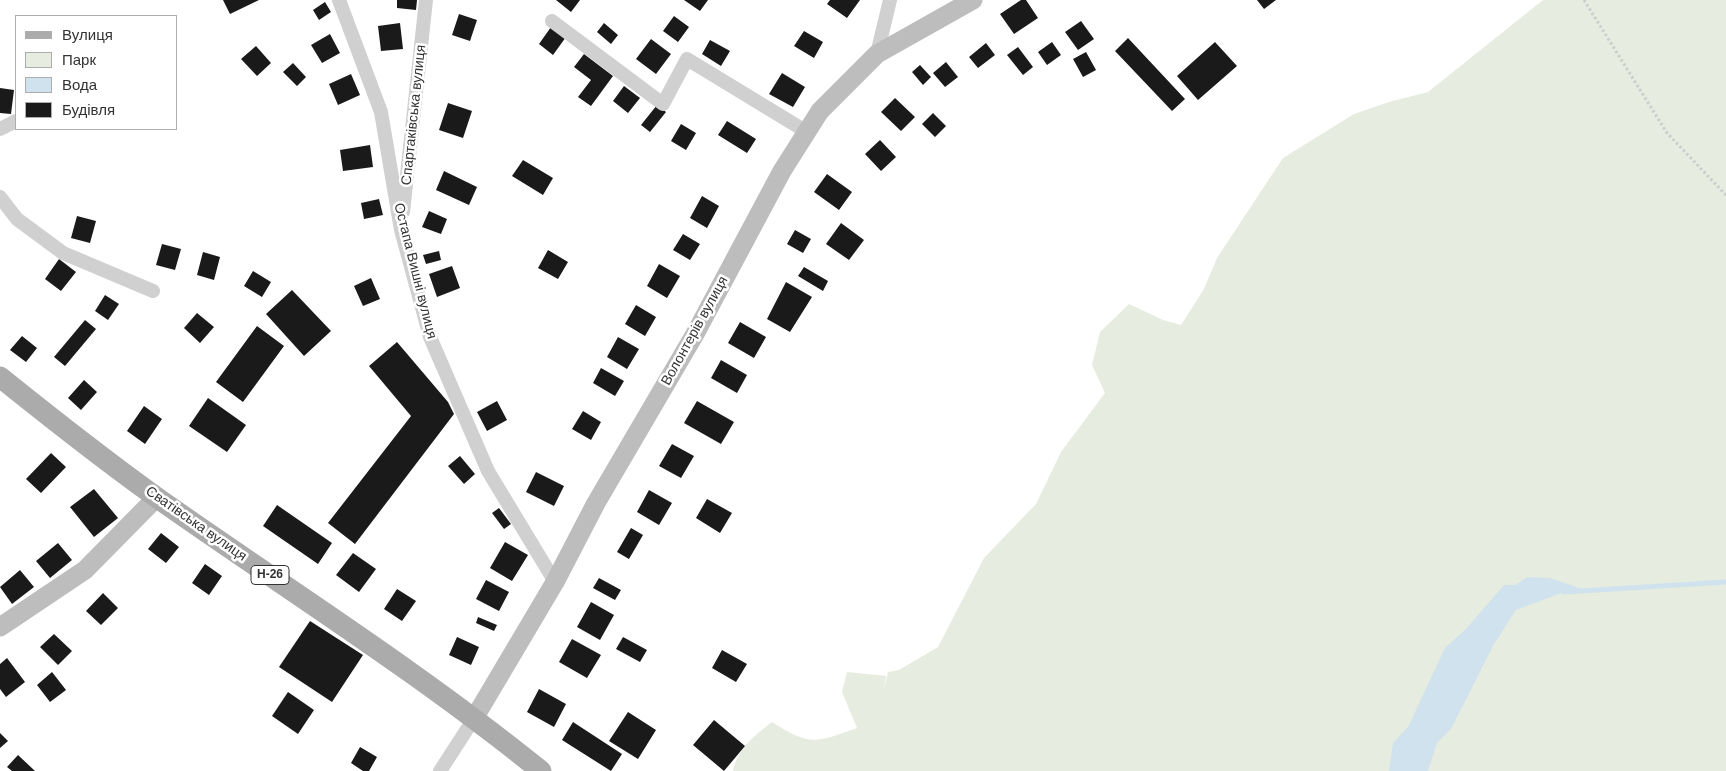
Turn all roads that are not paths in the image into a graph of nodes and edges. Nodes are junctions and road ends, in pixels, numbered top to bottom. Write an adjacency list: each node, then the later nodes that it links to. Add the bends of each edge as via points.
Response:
1 (339, 0): 11 (street, Остапа Вишні вулиця, via 381,112)
2 (426, 0): 11 (street, Спартаківська вулиця)
3 (890, 0): 6 (street)
4 (973, 0): 6 (street, Волонтерів вулиця)
5 (552, 21): 9 (street, via 663,104 687,59)
6 (877, 54): 9 (street, Волонтерів вулиця, via 820,111)
7 (15, 122): 8 (street)
8 (0, 130)
9 (806, 132): 15 (street, Волонтерів вулиця, via 695,334 596,503)
10 (0, 197): 12 (street, via 17,219 63,253)
11 (401, 230): 15 (street, Остапа Вишні вулиця, via 430,337 488,471)
12 (153, 291)
13 (4, 387): 14 (main road, Сватівська вулиця / Н-26)
14 (157, 497): 16 (street, via 85,570); 17 (main road, Сватівська вулиця / Н-26)
15 (555, 582): 17 (street, Волонтерів вулиця)
16 (0, 627)
17 (475, 717): 18 (street); 19 (main road, Сватівська вулиця / Н-26)
18 (440, 771)
19 (541, 771)

